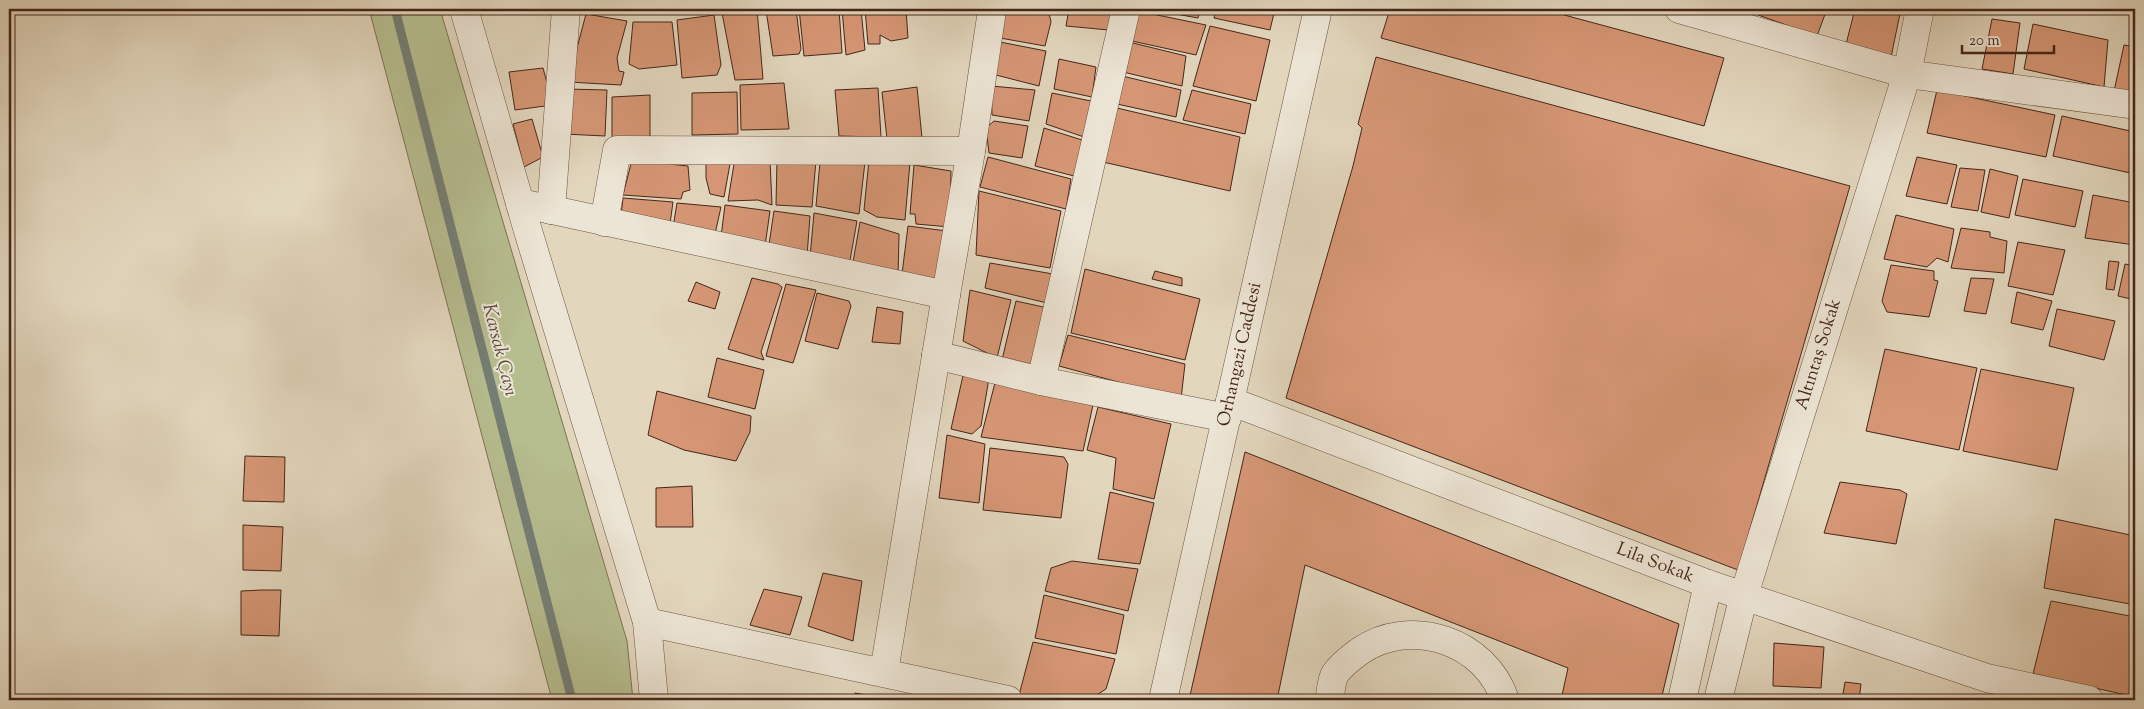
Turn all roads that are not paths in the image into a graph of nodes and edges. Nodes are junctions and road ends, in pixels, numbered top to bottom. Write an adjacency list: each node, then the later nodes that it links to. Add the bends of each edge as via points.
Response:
1 (464, 9): 11 (street)
2 (566, 9): 12 (street)
3 (990, 9): 10 (street)
4 (1126, 9): 16 (street)
5 (1318, 9): 17 (street, Orhangazi Caddesi)
6 (1679, 9): 8 (street)
7 (1920, 9): 8 (street, Altıntaş Sokak)
8 (1907, 74): 9 (street); 19 (street, Altıntaş Sokak)
9 (2135, 105)
10 (971, 151): 13 (street, via 617,150); 14 (street)
11 (520, 204): 12 (street); 20 (street)
12 (551, 210): 13 (street)
13 (604, 222): 14 (street)
14 (946, 295): 15 (street)
15 (936, 354): 16 (street, Lila Sokak); 21 (street)
16 (1041, 382): 17 (street, Lila Sokak)
17 (1228, 409): 18 (street, Lila Sokak); 24 (street, Orhangazi Caddesi)
18 (1708, 584): 19 (street, Lila Sokak); 27 (street)
19 (1744, 595): 28 (street, Altıntaş Sokak); 29 (street, Lila Sokak, via 1987,678)
20 (647, 622): 21 (street); 22 (street)
21 (884, 672): 23 (street)
22 (654, 700)
23 (1008, 700)
24 (1163, 700)
25 (1329, 700): 26 (street, via 1334,675 1350,658 1386,638 1409,634 1432,636 1474,656 1490,672)
26 (1505, 700)
27 (1682, 700)
28 (1718, 700)
29 (2089, 700)

